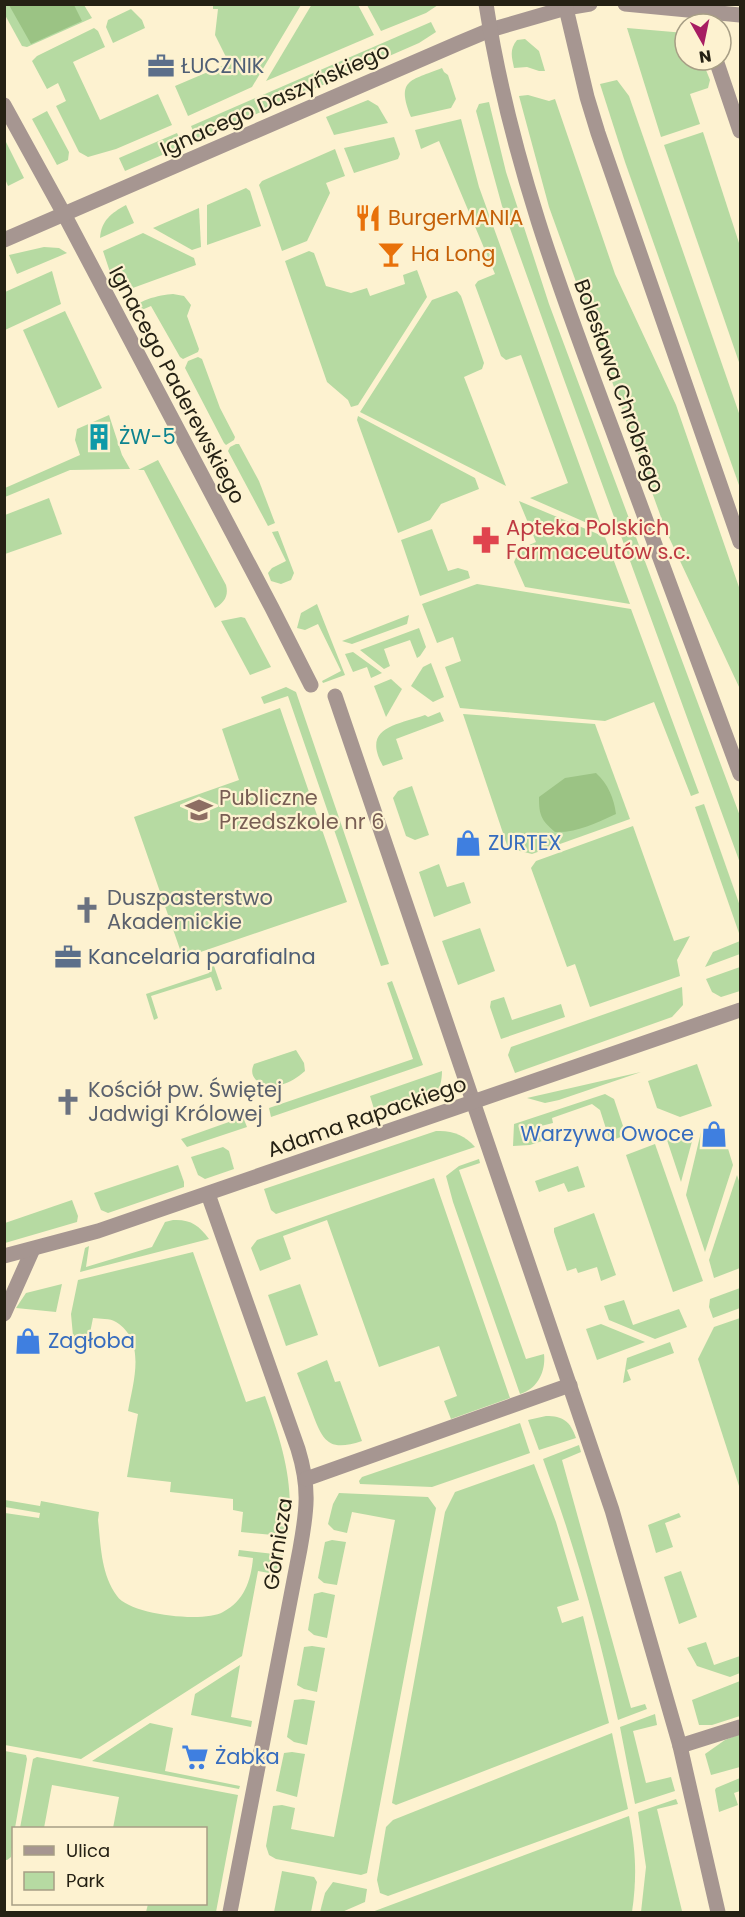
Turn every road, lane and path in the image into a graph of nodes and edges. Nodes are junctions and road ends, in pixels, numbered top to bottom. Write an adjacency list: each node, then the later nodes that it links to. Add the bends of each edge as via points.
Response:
1 (486, 4): 6 (street, Bolesława Chrobrego)
2 (590, 4): 4 (street, Ignacego Daszyńskiego)
3 (625, 4): 5 (street)
4 (566, 6): 6 (street, Ignacego Daszyńskiego); 12 (street, via 598,132)
5 (673, 13)
6 (490, 30): 10 (street, Ignacego Daszyńskiego); 15 (street, Bolesława Chrobrego, via 532,205)
7 (720, 72): 9 (street)
8 (4, 105): 10 (street, Ignacego Paderewskiego)
9 (741, 131)
10 (64, 214): 11 (street, Ignacego Daszyńskiego); 13 (street, Ignacego Paderewskiego)
11 (4, 240)
12 (741, 542)
13 (311, 685)
14 (334, 696): 17 (street)
15 (741, 774)
16 (741, 1010): 17 (street, Adama Rapackiego)
17 (473, 1103): 18 (street, Adama Rapackiego); 22 (street)
18 (208, 1194): 19 (street, Adama Rapackiego); 23 (street, Górnicza)
19 (33, 1249): 20 (street, Adama Rapackiego); 21 (street)
20 (4, 1256)
21 (4, 1314)
22 (570, 1385): 23 (street); 25 (street, via 612,1510)
23 (306, 1479): 26 (street, Górnicza, via 304,1525)
24 (741, 1727): 25 (street)
25 (680, 1746): 27 (street)
26 (230, 1912)
27 (718, 1912)

